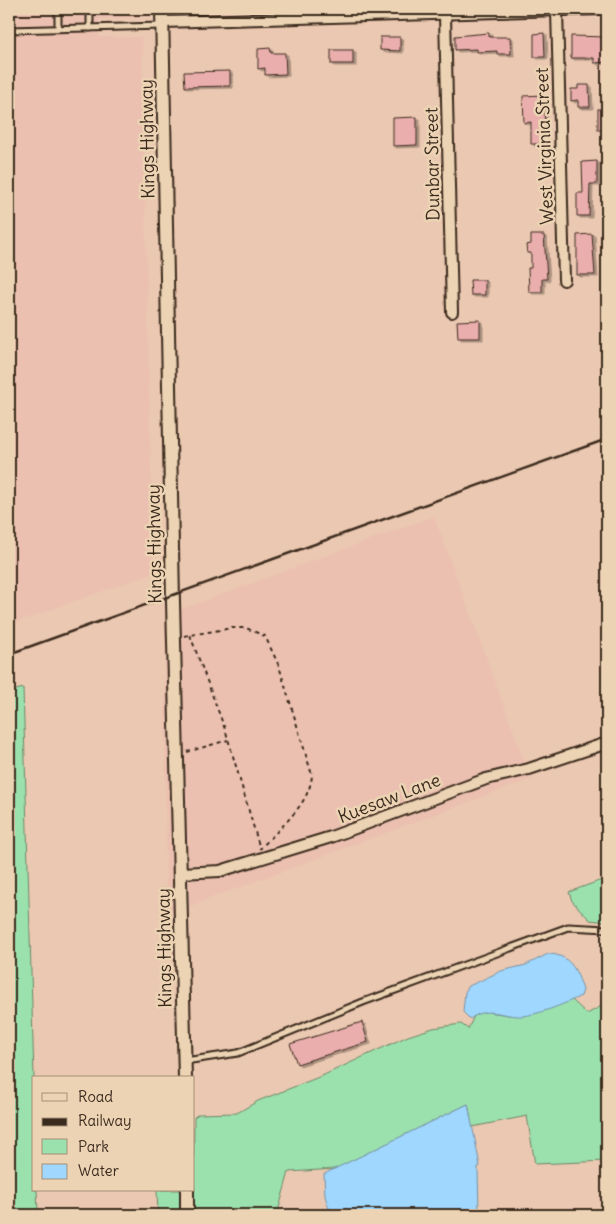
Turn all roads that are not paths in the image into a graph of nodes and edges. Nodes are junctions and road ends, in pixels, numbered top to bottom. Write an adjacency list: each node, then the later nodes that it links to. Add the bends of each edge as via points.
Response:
1 (58, 9): 8 (lane)
2 (90, 9): 9 (lane)
3 (598, 9): 5 (street)
4 (540, 10): 5 (street); 6 (street)
5 (557, 10): 11 (street, West Virginia Street)
6 (445, 15): 7 (street); 12 (street, Dunbar Street)
7 (162, 19): 9 (lane); 14 (street, Kings Highway)
8 (58, 28): 9 (lane); 10 (lane)
9 (90, 28)
10 (9, 30)
11 (564, 280)
12 (452, 312)
13 (607, 743): 14 (street, Kuesaw Lane, via 529,770 486,779 330,837 220,871)
14 (180, 873): 16 (street, Kings Highway)
15 (607, 929): 16 (lane, via 568,927 363,1002 238,1053)
16 (184, 1061): 17 (street, Kings Highway)
17 (185, 1076)
18 (187, 1192): 19 (street)
19 (187, 1215)

